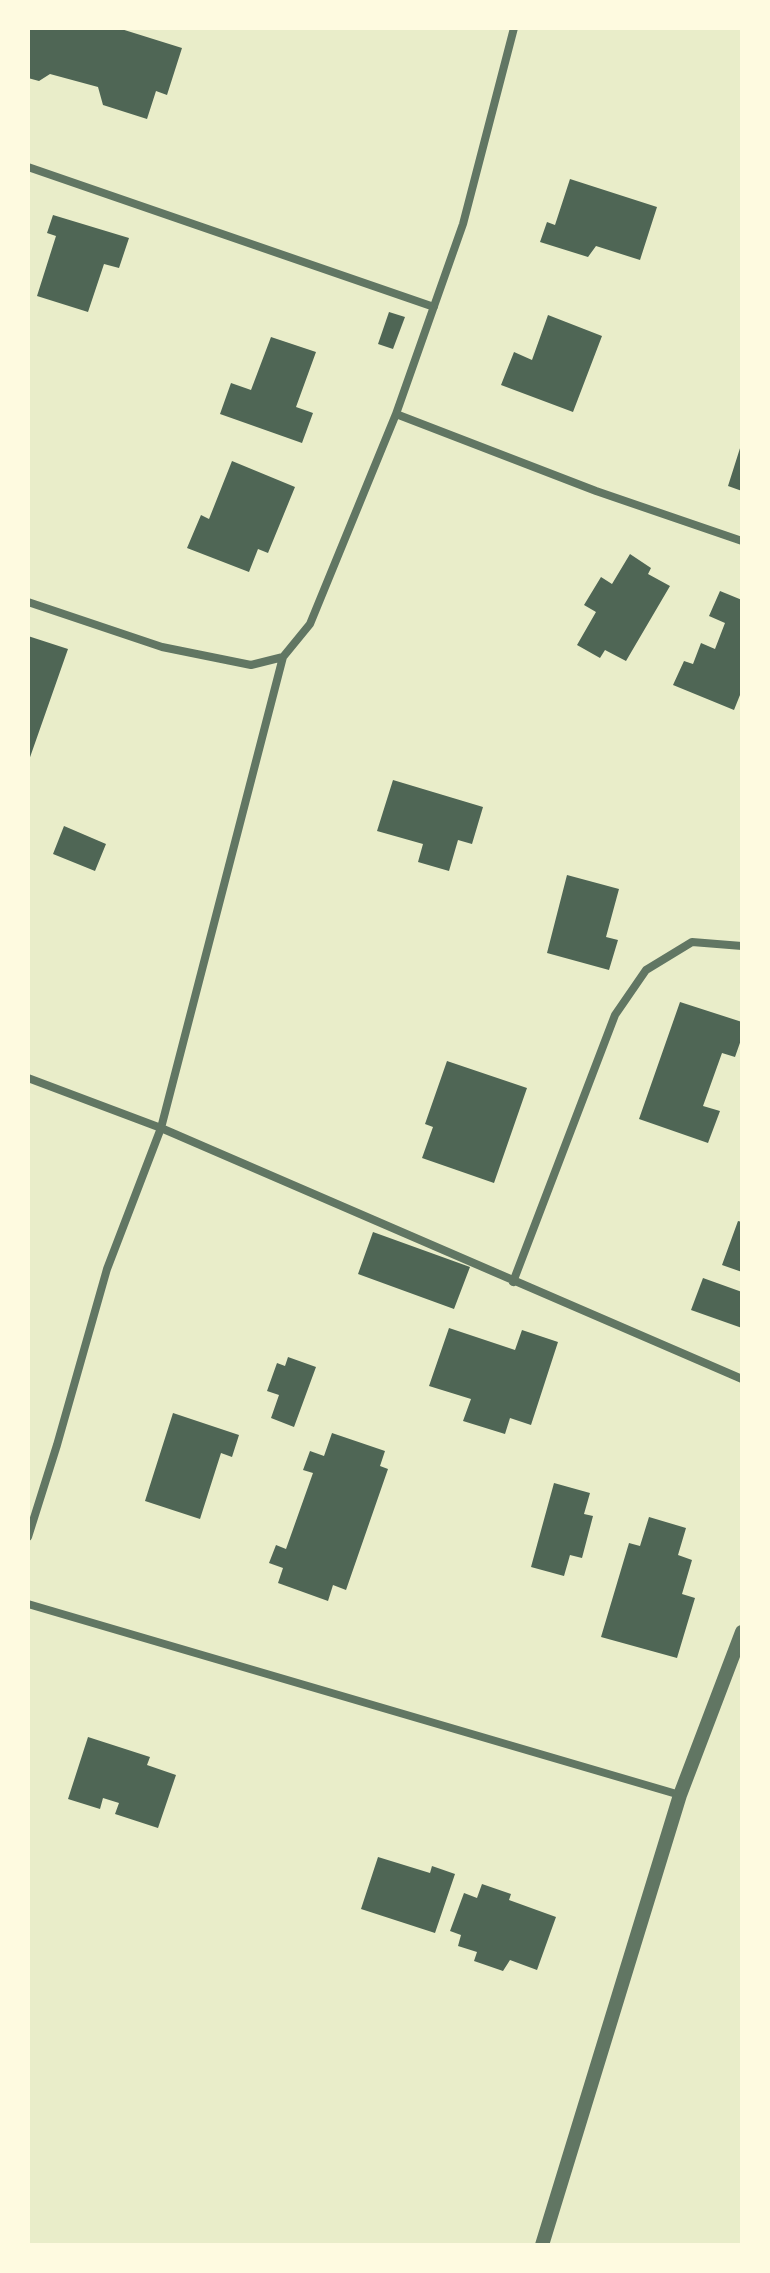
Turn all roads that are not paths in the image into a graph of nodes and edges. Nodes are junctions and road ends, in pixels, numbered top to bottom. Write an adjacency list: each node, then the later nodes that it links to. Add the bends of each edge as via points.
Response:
1 (514, 28): 3 (street, via 463,224)
2 (28, 167): 3 (street)
3 (434, 307): 4 (street)
4 (396, 414): 5 (street); 7 (street, via 310,624)
5 (742, 541)
6 (28, 602): 7 (street, via 162,647 251,665)
7 (283, 657): 10 (street)
8 (742, 946): 11 (street, via 692,942 646,970 615,1015)
9 (28, 1078): 10 (street)
10 (161, 1128): 11 (street); 13 (street, via 107,1269)
11 (513, 1282): 12 (street)
12 (742, 1379)
13 (28, 1537)
14 (28, 1604): 16 (street)
15 (742, 1632): 16 (street)
16 (680, 1795): 17 (street)
17 (542, 2245)

